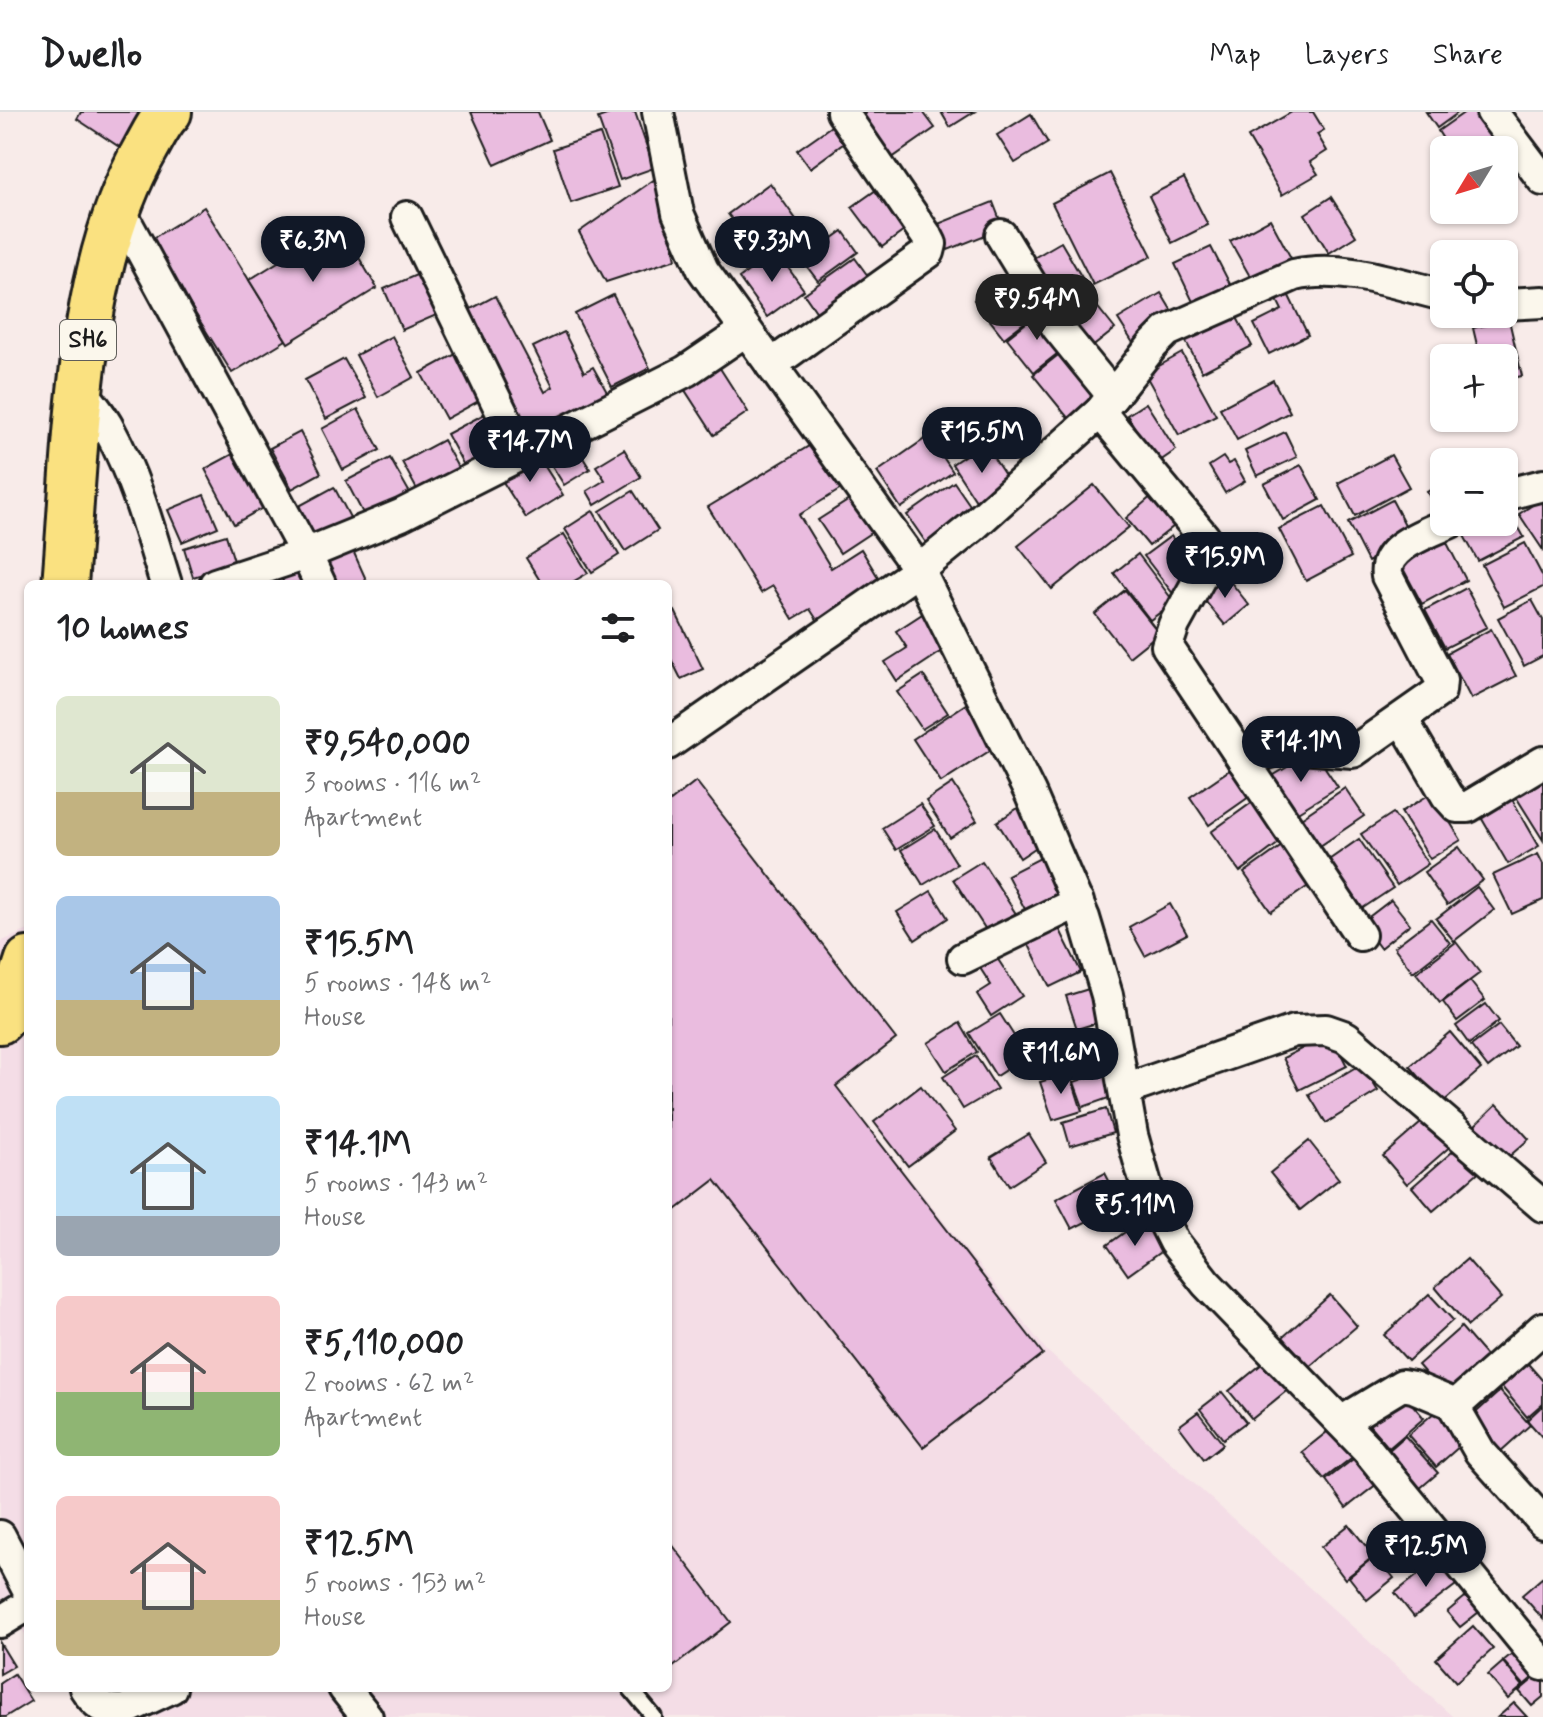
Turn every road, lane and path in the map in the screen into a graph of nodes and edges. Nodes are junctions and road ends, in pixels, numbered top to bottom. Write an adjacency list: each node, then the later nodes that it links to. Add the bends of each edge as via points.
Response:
1 (169, 112): 6 (main road, SH6, via 132,174)
2 (658, 112): 12 (street, via 678,213 703,270)
3 (1492, 112): 5 (street)
4 (844, 113): 13 (street, via 928,238 929,252)
5 (1543, 180)
6 (119, 209): 14 (main road, SH6, via 91,315); 20 (street)
7 (407, 217): 16 (street)
8 (1001, 235): 15 (street)
9 (1430, 292): 15 (street, via 1343,272 1294,275 1167,331)
10 (1543, 302): 11 (street)
11 (1518, 303)
12 (745, 331): 13 (street); 16 (street, via 686,371)
13 (771, 365): 21 (street)
14 (81, 390): 22 (main road, SH6); 23 (street, via 126,465)
15 (1106, 404): 21 (street, via 1037,471); 28 (street, via 1204,537 1200,578 1167,646)
16 (522, 454): 20 (street, via 401,515)
17 (1543, 485): 18 (street)
18 (1518, 491)
19 (1430, 532): 26 (street, via 1401,547 1386,566 1442,686)
20 (306, 554): 24 (street); 25 (street)
21 (919, 570): 27 (street); 30 (street)
22 (65, 580)
23 (165, 580)
24 (227, 580)
25 (318, 580)
26 (1402, 719): 28 (street, via 1353,752 1288,747); 29 (street, via 1457,807 1468,807)
27 (672, 741)
28 (1243, 760): 31 (street)
29 (1543, 762)
30 (1078, 902): 32 (street); 35 (street, via 1107,995)
31 (1360, 935)
32 (963, 958)
33 (24, 973): 34 (main road)
34 (13, 1010)
35 (1125, 1090): 36 (street, via 1294,1031 1326,1030 1346,1037); 39 (street, via 1147,1188 1174,1242 1206,1283)
36 (1543, 1206)
37 (1543, 1328): 38 (street)
38 (1453, 1405): 39 (street, via 1402,1385); 40 (street, via 1480,1452)
39 (1341, 1422): 45 (street)
40 (1543, 1522)
41 (0, 1536): 42 (street)
42 (24, 1582)
43 (24, 1607): 44 (street)
44 (0, 1622)
45 (1543, 1665)
46 (88, 1692): 50 (street, via 97,1705)
47 (163, 1692): 50 (street)
48 (347, 1692): 51 (street)
49 (633, 1692): 52 (lane)
50 (123, 1713)
51 (367, 1717)
52 (654, 1717)

